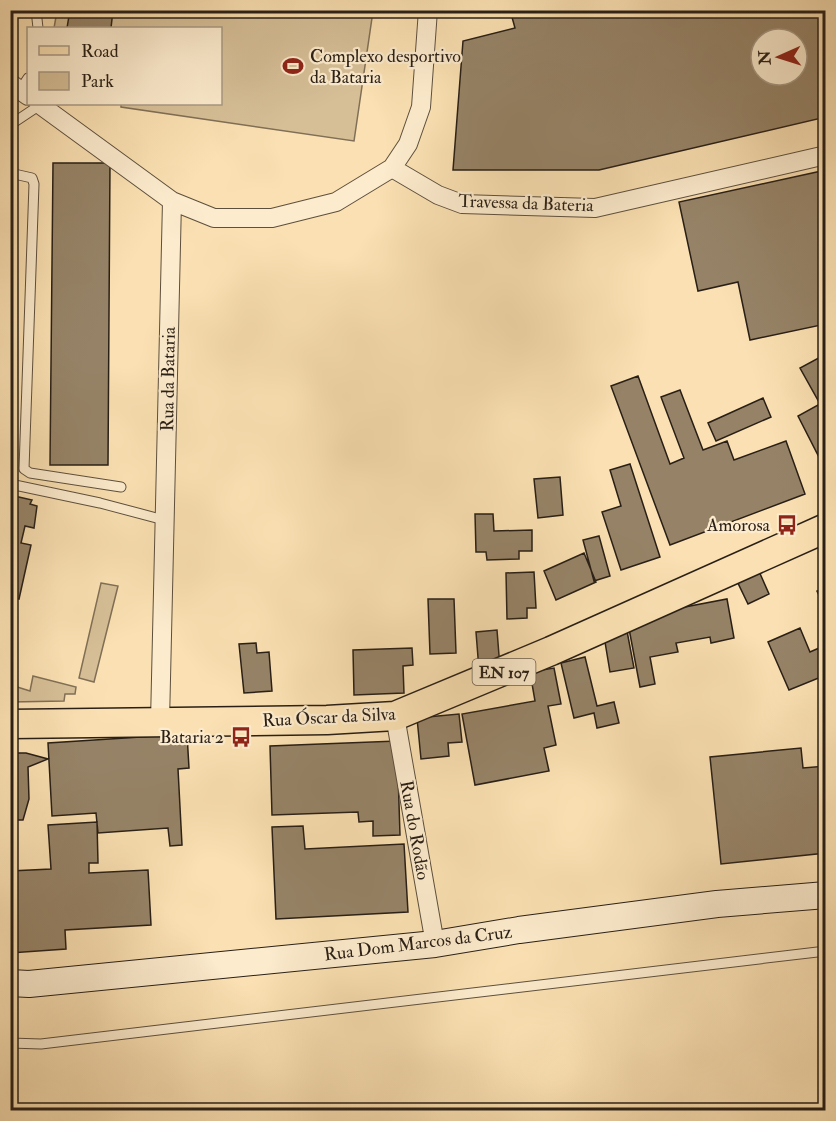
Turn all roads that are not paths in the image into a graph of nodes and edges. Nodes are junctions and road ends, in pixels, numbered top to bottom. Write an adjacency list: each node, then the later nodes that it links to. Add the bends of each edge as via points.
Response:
1 (36, 10): 3 (lane)
2 (428, 10): 8 (street, via 421,107 408,144)
3 (38, 27)
4 (27, 94): 6 (lane)
5 (45, 105): 10 (street)
6 (10, 125)
7 (825, 155): 8 (street, Travessa da Bateria, via 595,208 462,204)
8 (392, 168): 10 (street, via 336,202 272,218 214,218)
9 (10, 172): 12 (lane, via 32,178 34,184 24,469)
10 (172, 201): 13 (street, Rua da Bataria)
11 (10, 484): 13 (lane)
12 (121, 487)
13 (164, 520): 16 (street, Rua da Bataria)
14 (825, 528): 15 (main road, Rua Óscar da Silva / EN 107)
15 (395, 716): 16 (main road, Rua Óscar da Silva / EN 107); 19 (street, Rua do Rodão)
16 (160, 722): 17 (main road, Rua Óscar da Silva / EN 107)
17 (10, 724)
18 (825, 895): 19 (street, Rua Dom Marcos da Cruz, via 717,904)
19 (435, 944): 21 (street, Rua Dom Marcos da Cruz)
20 (825, 951): 22 (lane, via 41,1044)
21 (10, 983)
22 (10, 1043)

